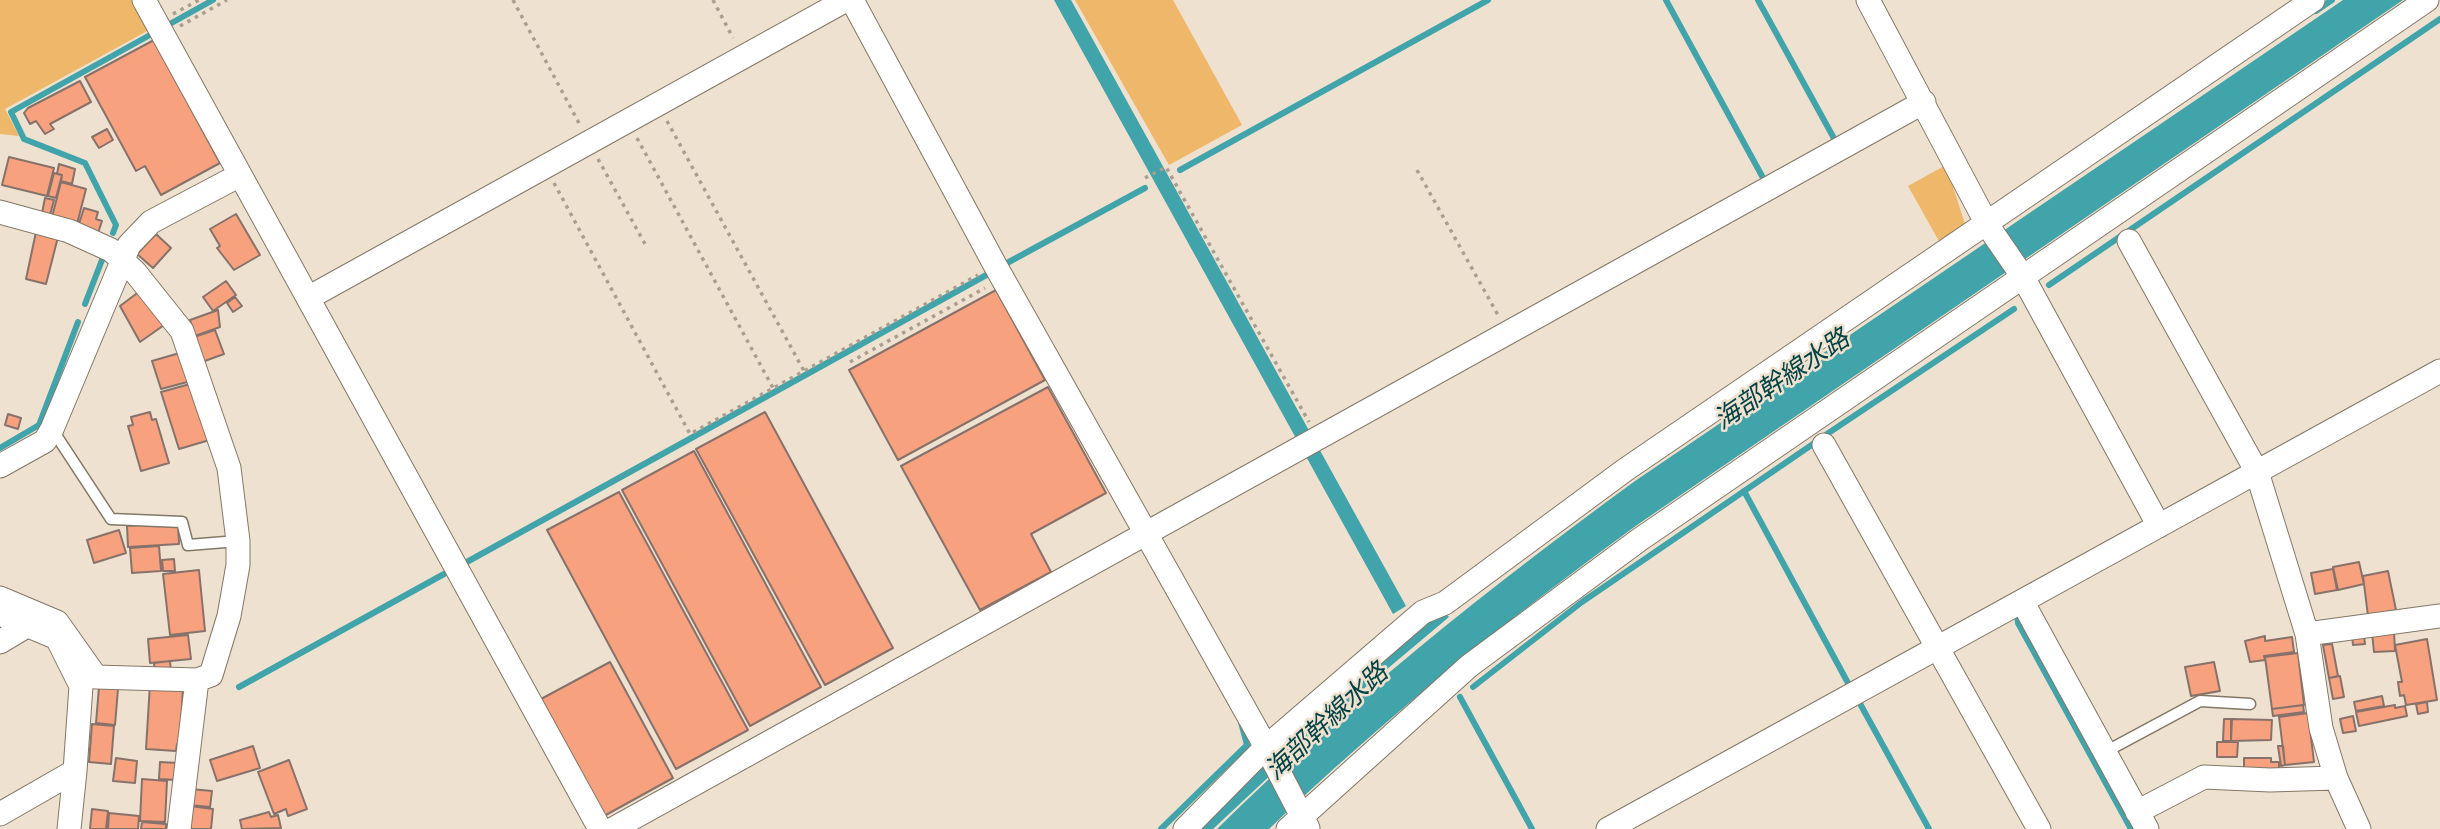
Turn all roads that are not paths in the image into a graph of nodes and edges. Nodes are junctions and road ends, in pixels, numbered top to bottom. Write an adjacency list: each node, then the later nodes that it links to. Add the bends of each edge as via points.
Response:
1 (144, 0): 8 (street)
2 (846, 0): 14 (street)
3 (852, 0): 21 (street)
4 (1868, 0): 7 (street)
5 (2313, 0): 10 (street)
6 (2427, 0): 13 (street)
7 (1924, 102): 10 (street); 21 (street)
8 (240, 175): 12 (street, via 151,222 129,245); 14 (street)
9 (0, 212): 12 (street, via 69,231)
10 (1987, 224): 13 (street); 33 (street, via 1625,470 1445,603 1423,612)
11 (2129, 241): 19 (street)
12 (122, 260): 16 (street); 22 (street, via 182,331 229,468)
13 (2024, 277): 20 (street); 39 (street, via 1639,540 1490,650)
14 (308, 298): 42 (street)
15 (2440, 371): 19 (street)
16 (52, 429): 18 (street, via 45,441); 22 (lane, via 111,519 182,522 188,545)
17 (1824, 445): 30 (street)
18 (0, 466)
19 (2258, 472): 20 (street); 28 (street)
20 (2159, 526): 24 (street)
21 (1145, 533): 33 (street); 43 (street)
22 (238, 541): 31 (street, via 239,565 229,616 211,675)
23 (0, 598): 31 (street, via 57,622 96,677)
24 (2022, 601): 30 (street); 34 (street)
25 (0, 614): 27 (street)
26 (2440, 616): 28 (street)
27 (25, 627): 29 (street); 35 (street, via 57,638 81,686)
28 (2307, 635): 36 (street, via 2322,727)
29 (0, 642)
30 (1937, 648): 45 (street); 46 (street)
31 (197, 680): 41 (street)
32 (2250, 704): 34 (lane, via 2200,701)
33 (1267, 749): 39 (street); 44 (street)
34 (2105, 752): 38 (street)
35 (75, 771): 37 (street); 40 (street)
36 (2336, 778): 38 (street, via 2204,777); 47 (street)
37 (0, 814)
38 (2142, 820)
39 (1299, 825)
40 (69, 829)
41 (179, 829)
42 (600, 829)
43 (612, 829)
44 (1185, 829)
45 (1608, 829)
46 (2039, 829)
47 (2358, 829)

